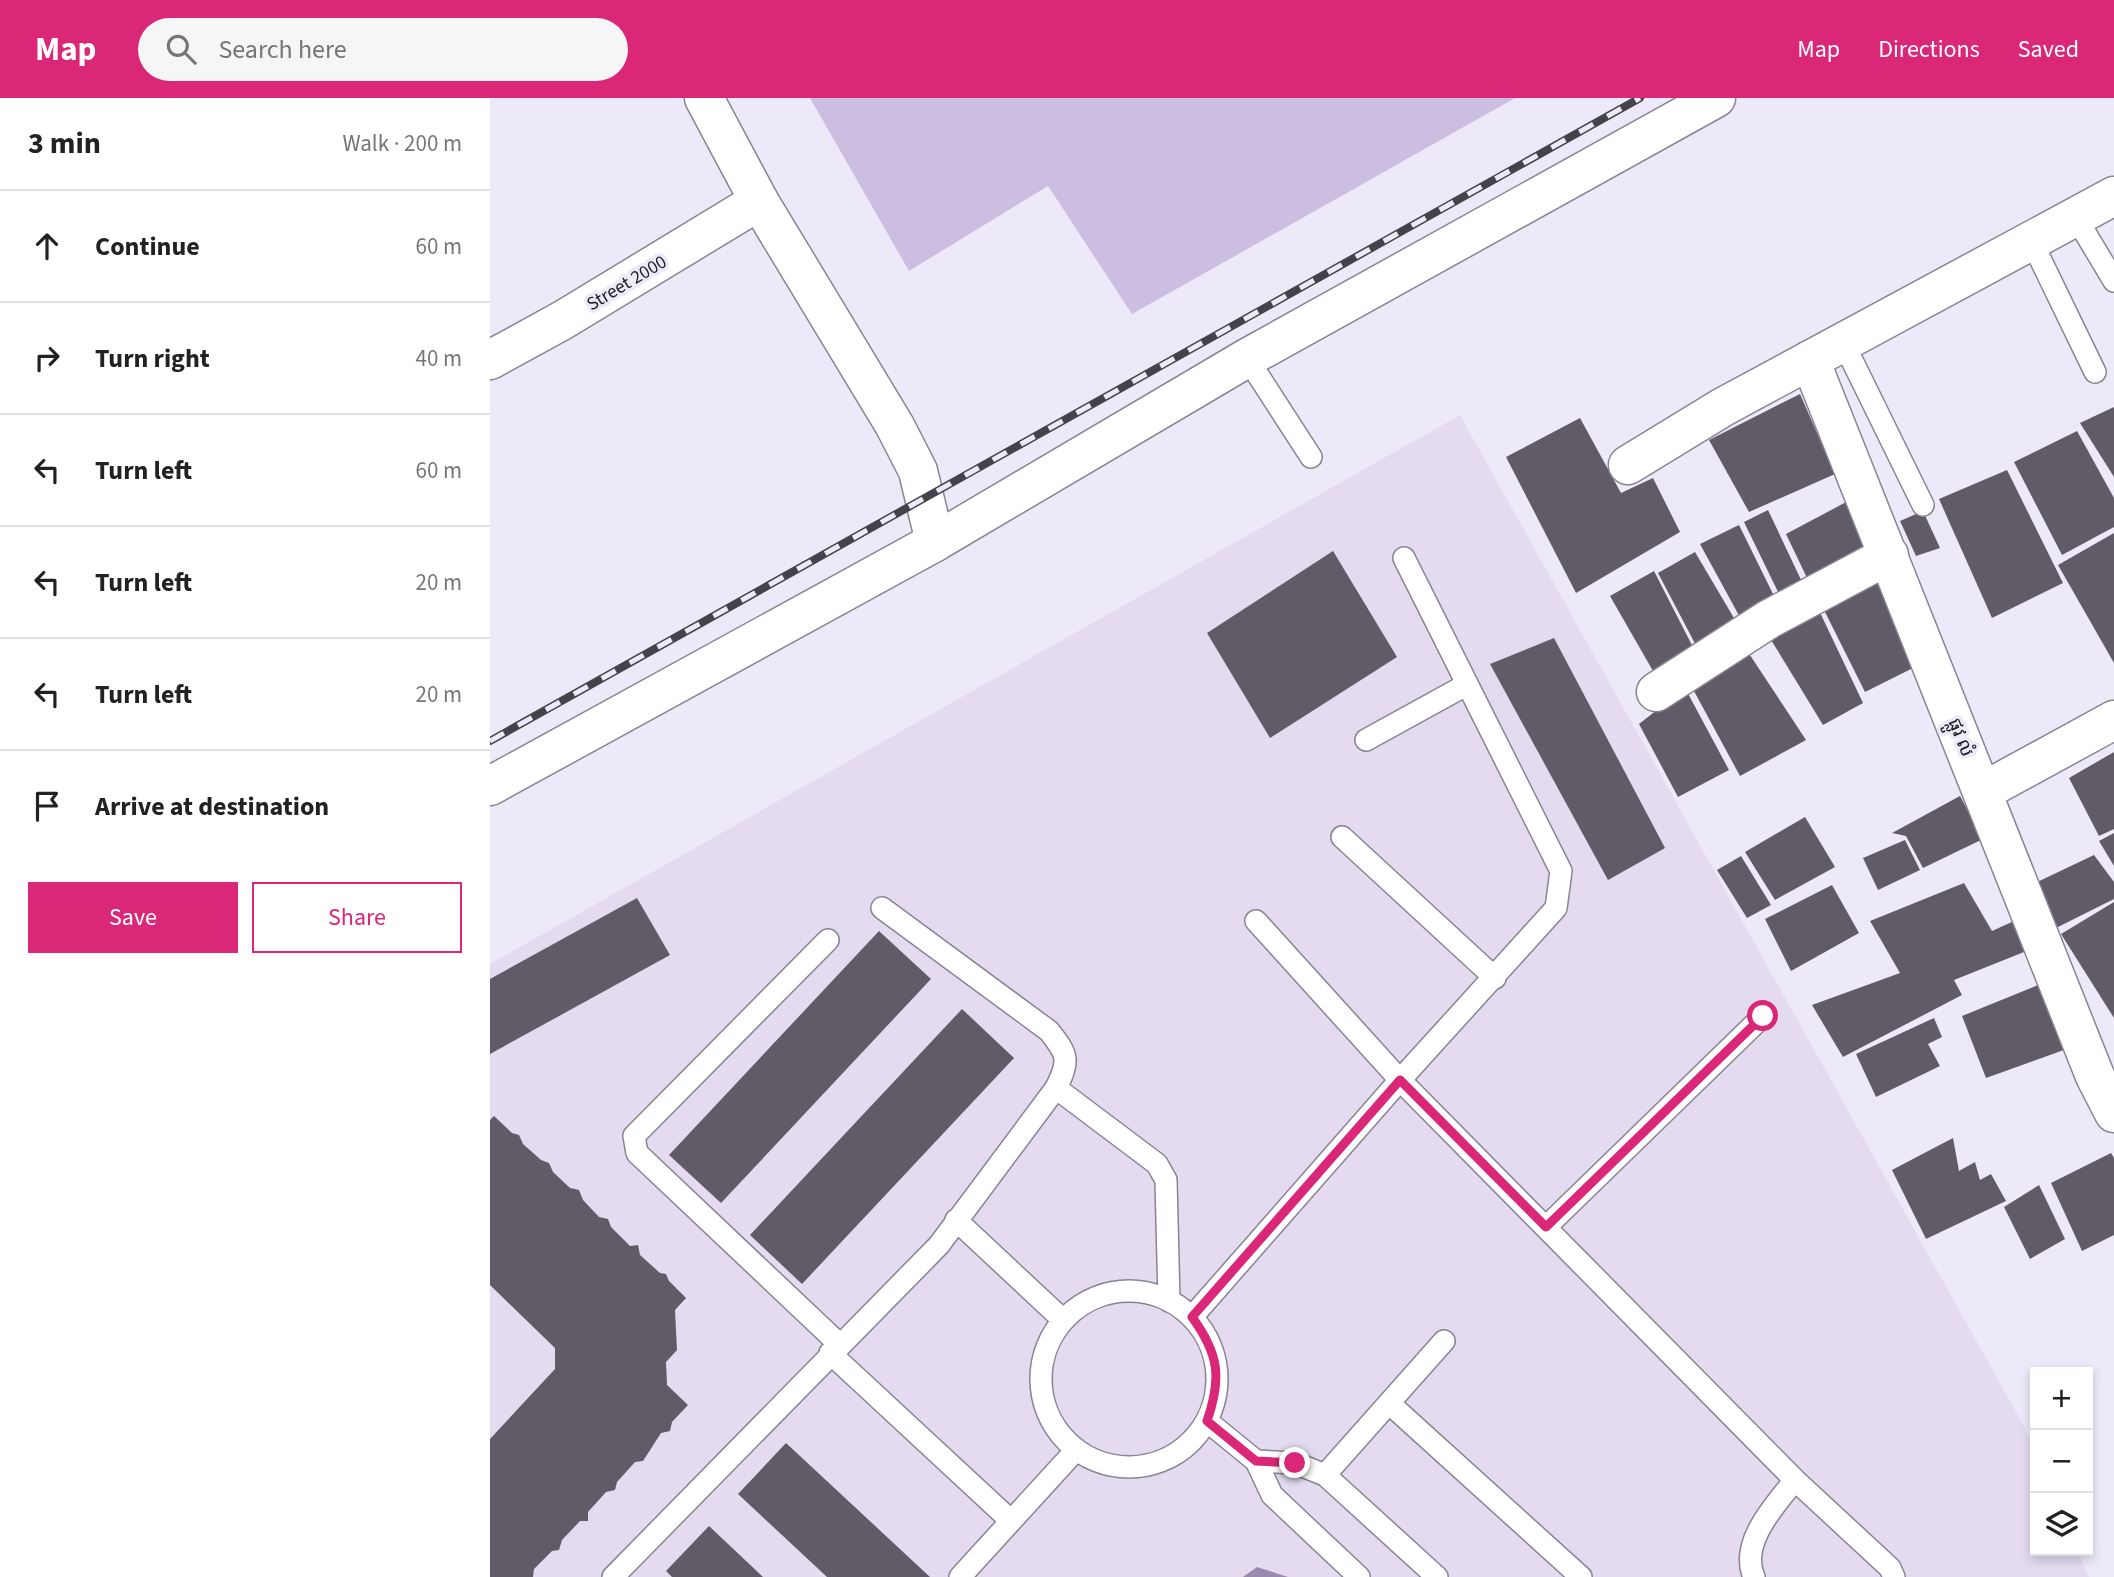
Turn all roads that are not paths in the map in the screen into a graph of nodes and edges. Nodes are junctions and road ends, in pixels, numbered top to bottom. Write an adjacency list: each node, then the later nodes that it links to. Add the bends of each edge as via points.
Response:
1 (704, 98): 4 (street)
2 (1716, 98): 9 (street)
3 (2114, 196): 5 (street)
4 (759, 201): 10 (street, Street 2000); 16 (street, via 895,426 918,471)
5 (2076, 216): 6 (street); 7 (lane)
6 (2031, 240): 8 (street); 12 (lane)
7 (2114, 281)
8 (1843, 342): 11 (street); 15 (lane)
9 (1247, 358): 13 (lane); 16 (street)
10 (490, 360)
11 (1810, 360): 14 (street); 17 (street, ផ្លូវ លំ)
12 (2095, 372)
13 (1311, 457)
14 (1628, 465)
15 (1923, 505)
16 (935, 542): 23 (street)
17 (1889, 555): 20 (street, via 1769,619); 24 (street, ផ្លូវ លំ)
18 (1404, 558): 19 (lane)
19 (1466, 685): 22 (lane); 29 (lane, via 1561,871 1556,908)
20 (1656, 692)
21 (2114, 720): 24 (street)
22 (1366, 740)
23 (490, 786)
24 (1984, 791): 31 (street, ផ្លូវ លំ)
25 (1342, 837): 29 (lane)
26 (883, 908): 33 (lane, via 1049,1031 1064,1050 1067,1068)
27 (1256, 921): 32 (lane)
28 (828, 940): 41 (lane, via 634,1136 637,1153)
29 (1495, 978): 32 (lane)
30 (1763, 1016): 36 (lane)
31 (2104, 1071): 34 (street, ផ្លូវ លំ)
32 (1400, 1080): 36 (lane); 38 (lane)
33 (1056, 1088): 35 (lane); 37 (lane, via 1157,1164 1166,1180)
34 (2114, 1113)
35 (957, 1220): 39 (lane); 41 (lane, via 939,1245)
36 (1546, 1227): 47 (lane)
37 (1169, 1301): 38 (lane); 39 (lane, via 1141,1292 1113,1293 1086,1303)
38 (1192, 1317): 43 (lane, via 1208,1340 1217,1366 1217,1394)
39 (1063, 1320): 44 (lane, via 1048,1345 1042,1383 1044,1403 1055,1429)
40 (1444, 1341): 42 (lane)
41 (835, 1349): 48 (lane); 49 (lane)
42 (1390, 1404): 46 (lane); 53 (lane)
43 (1207, 1421): 44 (lane, via 1182,1450 1148,1466 1110,1466); 45 (lane)
44 (1076, 1450): 48 (lane)
45 (1256, 1461): 46 (lane, via 1295,1463); 51 (lane, via 1272,1494)
46 (1325, 1475): 52 (lane)
47 (1795, 1480): 54 (lane, via 1768,1514 1750,1552); 55 (lane, via 1870,1548)
48 (1010, 1520): 50 (lane)
49 (613, 1577)
50 (960, 1577)
51 (1359, 1577)
52 (1437, 1577)
53 (1581, 1577)
54 (1754, 1577)
55 (1894, 1577)

